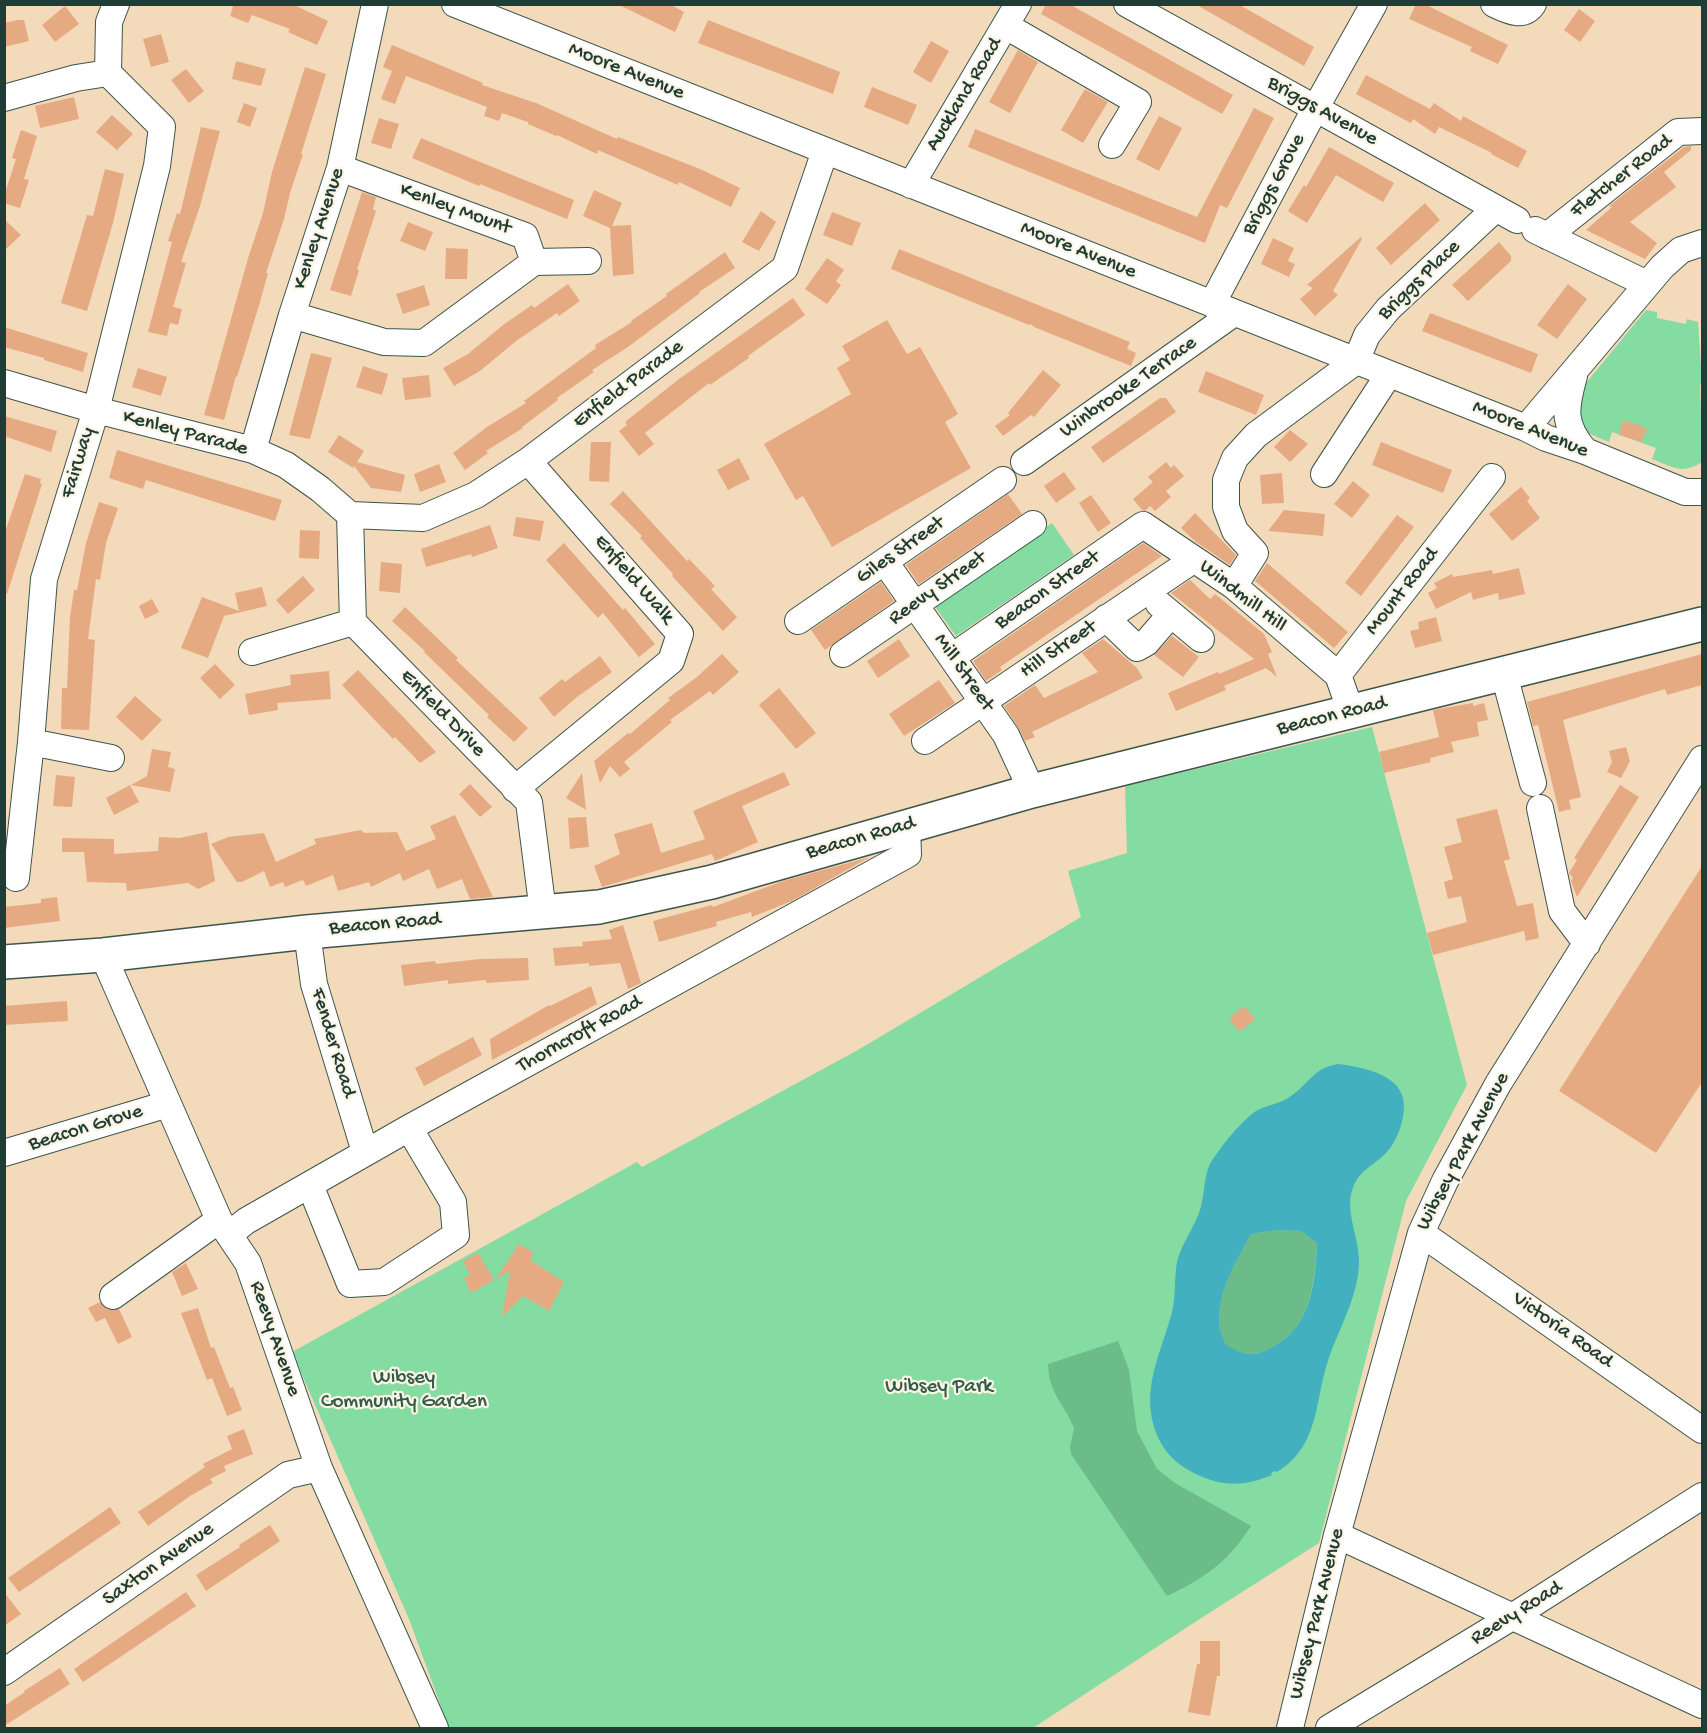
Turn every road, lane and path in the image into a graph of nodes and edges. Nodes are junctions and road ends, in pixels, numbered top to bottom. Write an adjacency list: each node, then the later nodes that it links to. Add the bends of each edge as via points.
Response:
1 (116, 4): 9 (street, via 109,22)
2 (375, 4): 15 (street, Kenley Avenue)
3 (455, 4): 14 (street, Moore Avenue)
4 (1126, 4): 11 (street, Briggs Avenue)
5 (1374, 4): 11 (street, Briggs Grove)
6 (1494, 4): 7 (street, via 1522,13)
7 (1533, 4)
8 (1012, 15): 13 (street, via 1138,102); 16 (street, Auckland Road)
9 (108, 73): 10 (street); 29 (street, Fairway, via 162,127 157,166)
10 (4, 98)
11 (1315, 108): 17 (street, Briggs Avenue); 23 (street, Briggs Grove)
12 (1702, 131): 17 (street, Fletcher Road, via 1678,132)
13 (1112, 145)
14 (825, 151): 16 (street, Moore Avenue); 33 (street, Enfield Parade, via 785,268)
15 (340, 168): 20 (street, Kenley Mount, via 525,236); 24 (street, Kenley Avenue)
16 (911, 185): 23 (street, Moore Avenue)
17 (1522, 223): 22 (street, Briggs Avenue); 25 (street, Briggs Place, via 1388,309 1367,335)
18 (1702, 243): 22 (street, via 1681,250)
19 (588, 261): 20 (street)
20 (534, 262): 24 (street, via 424,343 384,342)
21 (1702, 264): 22 (street, via 1676,263)
22 (1655, 276): 26 (street)
23 (1223, 309): 25 (street, Moore Avenue); 34 (street, Winbrooke Terrace)
24 (292, 315): 31 (street, Kenley Avenue)
25 (1356, 361): 27 (street, Moore Avenue); 44 (street, via 1256,435 1235,458 1226,480 1226,507 1235,531 1255,553)
26 (1576, 370): 30 (street); 32 (street, via 1567,416 1573,437)
27 (1389, 374): 30 (street, Moore Avenue); 35 (street)
28 (4, 383): 29 (street, Kenley Parade)
29 (96, 410): 31 (street, Kenley Parade); 61 (street, Fairway, via 44,579)
30 (1526, 428): 32 (street, Moore Avenue)
31 (253, 450): 39 (street, Kenley Parade, via 286,465)
32 (1585, 451): 38 (street, Moore Avenue, via 1685,492)
33 (528, 461): 39 (street, Enfield Parade, via 476,495 423,518); 65 (street, Enfield Walk, via 680,634 671,661)
34 (1024, 462)
35 (1324, 474)
36 (1492, 477): 57 (street, Mount Road)
37 (1003, 480): 43 (street, Giles Street)
38 (1702, 492)
39 (350, 515): 50 (street)
40 (1033, 524): 46 (street, Reevy Street)
41 (1143, 525): 42 (street, Windmill Hill); 55 (street, Beacon Street)
42 (1193, 560): 44 (street, Windmill Hill); 45 (street, Hill Street)
43 (885, 562): 46 (street, Mill Street); 49 (street, Giles Street)
44 (1234, 586): 57 (street, Windmill Hill)
45 (1145, 592): 47 (street); 48 (street, Hill Street)
46 (915, 604): 54 (street, Reevy Street); 55 (street, Mill Street)
47 (1172, 614): 48 (street, via 1137,648); 52 (street)
48 (1106, 618): 58 (street, Hill Street)
49 (798, 621)
50 (353, 622): 53 (street); 65 (street, Enfield Drive)
51 (1702, 624): 56 (main road, Beacon Road)
52 (1201, 639)
53 (252, 652)
54 (843, 654)
55 (952, 657): 58 (street, Mill Street)
56 (1504, 674): 59 (main road, Beacon Road); 64 (street)
57 (1338, 675): 59 (street)
58 (983, 702): 60 (street, Hill Street); 66 (street, Mill Street, via 1006,735)
59 (1351, 712): 66 (main road, Beacon Road)
60 (925, 741)
61 (31, 742): 62 (street); 69 (street, Fairway)
62 (111, 758)
63 (1702, 759): 72 (street, Wibsey Park Avenue)
64 (1533, 783)
65 (515, 789): 70 (street, Enfield Drive, via 529,802)
66 (1032, 791): 68 (main road, Beacon Road)
67 (1540, 808): 72 (street, via 1562,911)
68 (907, 826): 70 (main road, Beacon Road, via 712,882 599,907); 76 (street, Thorncroft Road, via 908,854)
69 (16, 878)
70 (543, 912): 71 (main road, Beacon Road)
71 (308, 932): 73 (main road, Beacon Road); 77 (street, Fender Road, via 314,984)
72 (1587, 944): 81 (street, Wibsey Park Avenue, via 1498,1084)
73 (103, 955): 74 (main road, Beacon Road); 75 (street, Reevy Avenue)
74 (4, 962)
75 (168, 1104): 78 (street, Beacon Grove); 80 (street, Reevy Avenue)
76 (409, 1128): 77 (street, Thorncroft Road); 79 (street, via 453,1202 456,1235 384,1282 350,1284)
77 (365, 1152): 79 (street, Thorncroft Road)
78 (4, 1153)
79 (310, 1185): 80 (street, Thorncroft Road, via 246,1221)
80 (225, 1227): 82 (street, Thorncroft Road); 84 (street, Reevy Avenue, via 248,1263)
81 (1421, 1233): 83 (street, Victoria Road); 86 (street, Wibsey Park Avenue)
82 (113, 1296)
83 (1702, 1430)
84 (319, 1468): 88 (street, Saxton Avenue, via 288,1475); 90 (street, Reevy Avenue)
85 (1702, 1496): 87 (street, Reevy Road)
86 (1337, 1535): 87 (street); 91 (street, Wibsey Park Avenue)
87 (1512, 1617): 89 (street); 92 (street, Reevy Road)
88 (4, 1672)
89 (1702, 1705)
90 (435, 1728)
91 (1290, 1728)
92 (1329, 1728)

